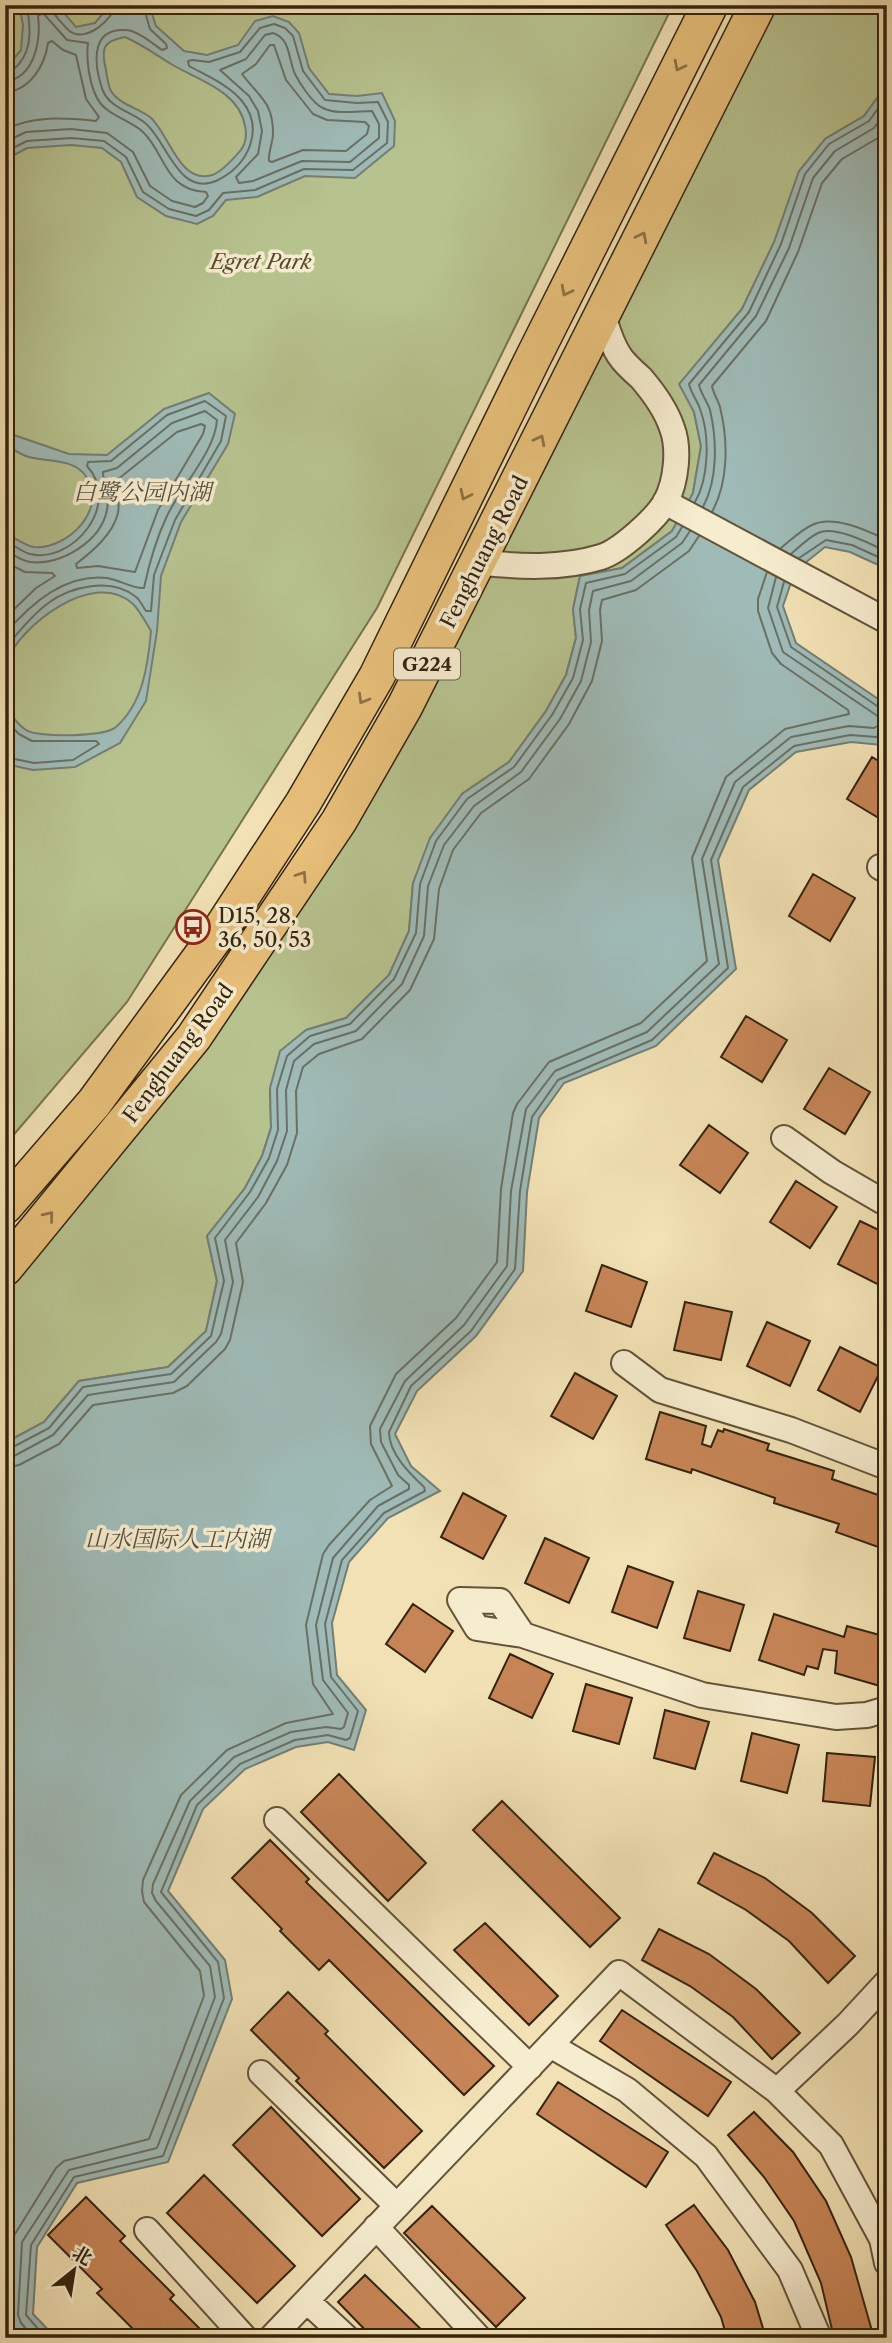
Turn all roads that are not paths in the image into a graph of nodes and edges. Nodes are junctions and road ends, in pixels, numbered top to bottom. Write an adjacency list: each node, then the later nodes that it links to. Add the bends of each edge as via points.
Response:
1 (710, 5): 9 (highway, Fenghuang Road / G224, one-way to 9, via 377,676 303,803 219,932 94,1103)
2 (758, 5): 3 (highway, Fenghuang Road / G224, one-way to 2)
3 (603, 315): 4 (street, via 619,356 659,402 672,427 677,447); 5 (highway, Fenghuang Road / G224, one-way to 3)
4 (665, 502): 5 (street, via 632,537 605,556 555,565); 6 (street)
5 (478, 562): 10 (highway, Fenghuang Road / G224, one-way to 5, via 194,1037 340,821)
6 (887, 621)
7 (784, 1138): 8 (street)
8 (887, 1203)
9 (5, 1206)
10 (5, 1268)
11 (624, 1363): 12 (street, via 660,1390 778,1426)
12 (887, 1467)
13 (523, 1635): 14 (street, via 702,1695 836,1717)
14 (887, 1709)
15 (277, 1820): 18 (street)
16 (887, 1982): 20 (street)
17 (550, 2045): 18 (street); 20 (street, via 619,1973); 30 (street, via 627,2090 706,2156 790,2270)
18 (530, 2067): 21 (street)
19 (261, 2073): 21 (street)
20 (777, 2091): 24 (street, via 831,2145 882,2239)
21 (397, 2206): 22 (street)
22 (376, 2228): 25 (street); 29 (street)
23 (147, 2230): 26 (street)
24 (887, 2263)
25 (307, 2301): 27 (street); 28 (street)
26 (245, 2338)
27 (271, 2338)
28 (347, 2338)
29 (479, 2338)
30 (819, 2338)

